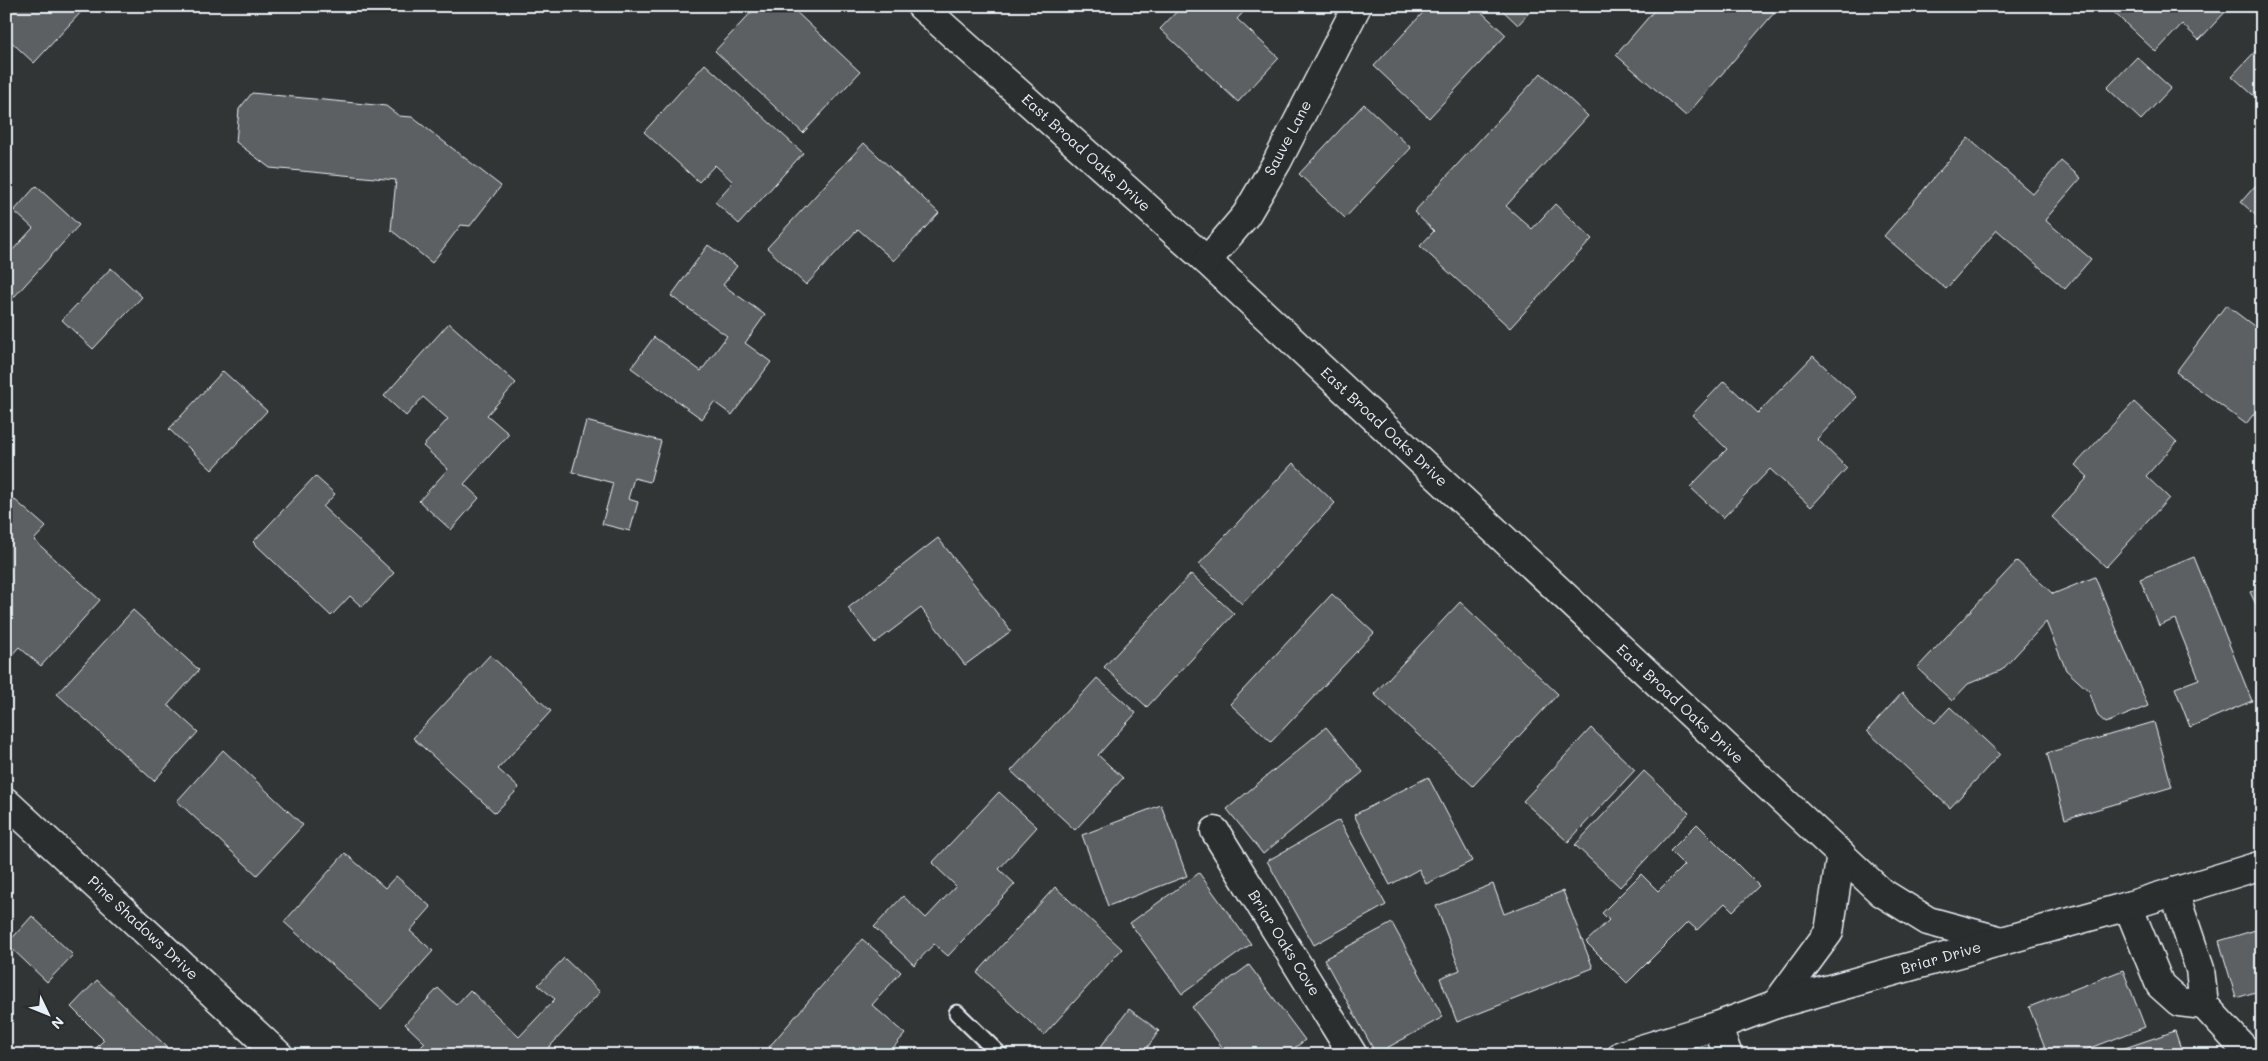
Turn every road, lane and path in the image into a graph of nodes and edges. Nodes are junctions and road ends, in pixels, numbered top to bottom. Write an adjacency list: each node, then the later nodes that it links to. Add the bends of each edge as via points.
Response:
1 (921, 6): 3 (street, East Broad Oaks Drive)
2 (1357, 6): 3 (street, Sauve Lane, via 1246,216)
3 (1206, 261): 6 (street, East Broad Oaks Drive)
4 (6, 802): 15 (street, Pine Shadows Drive)
5 (1215, 831): 17 (street, Briar Oaks Cove)
6 (1841, 854): 10 (street, East Broad Oaks Drive, via 1881,892 1928,921); 11 (street, via 1829,932)
7 (2262, 865): 8 (street, Briar Drive)
8 (2174, 892): 9 (street, Briar Drive); 12 (street, via 2200,969)
9 (2128, 906): 10 (street, Briar Drive); 12 (street, via 2160,985 2179,1002)
10 (2002, 941): 11 (street, Briar Drive)
11 (1776, 1004): 14 (street, Briar Drive)
12 (2204, 1005): 20 (street)
13 (956, 1013): 16 (lane)
14 (1717, 1026): 18 (street, Briar Drive); 19 (street)
15 (279, 1055)
16 (1000, 1055)
17 (1353, 1055)
18 (1622, 1055)
19 (1728, 1055)
20 (2250, 1055)

